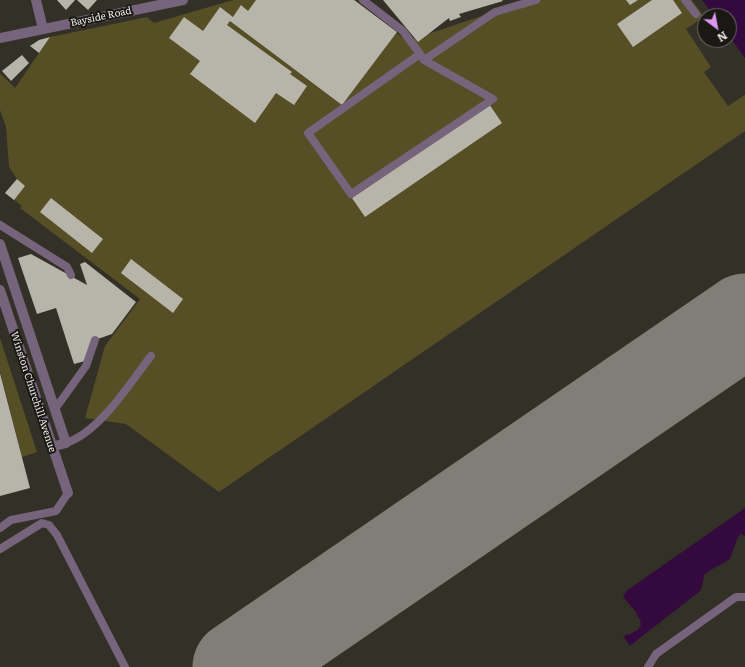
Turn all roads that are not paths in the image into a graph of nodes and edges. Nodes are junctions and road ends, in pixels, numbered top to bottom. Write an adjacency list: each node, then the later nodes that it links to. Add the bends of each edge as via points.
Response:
1 (36, 0): 7 (street)
2 (183, 0): 7 (street, Bayside Road)
3 (363, 0): 9 (lane, via 403,31)
4 (536, 0): 9 (lane, via 495,12)
5 (685, 0): 6 (lane)
6 (696, 14)
7 (43, 29): 8 (street, Bayside Road)
8 (0, 38)
9 (422, 57): 9 (lane, via 308,133 351,194 493,99)
10 (0, 225): 12 (lane, via 67,267)
11 (0, 244): 17 (street, Winston Churchill Avenue)
12 (71, 276)
13 (0, 290): 14 (street, Winston Churchill Avenue)
14 (4, 314): 19 (street, Winston Churchill Avenue)
15 (95, 340): 17 (lane, via 86,366)
16 (151, 356): 18 (lane, via 95,426 77,439)
17 (55, 409): 18 (street, Winston Churchill Avenue)
18 (66, 443): 19 (street)
19 (51, 447): 20 (street, Winston Churchill Avenue)
20 (68, 493): 21 (lane, via 56,511 11,520)
21 (0, 528)
22 (0, 548): 24 (lane, via 38,525 46,523 57,535)
23 (745, 597): 25 (lane, via 736,597 656,654)
24 (125, 667)
25 (648, 667)

